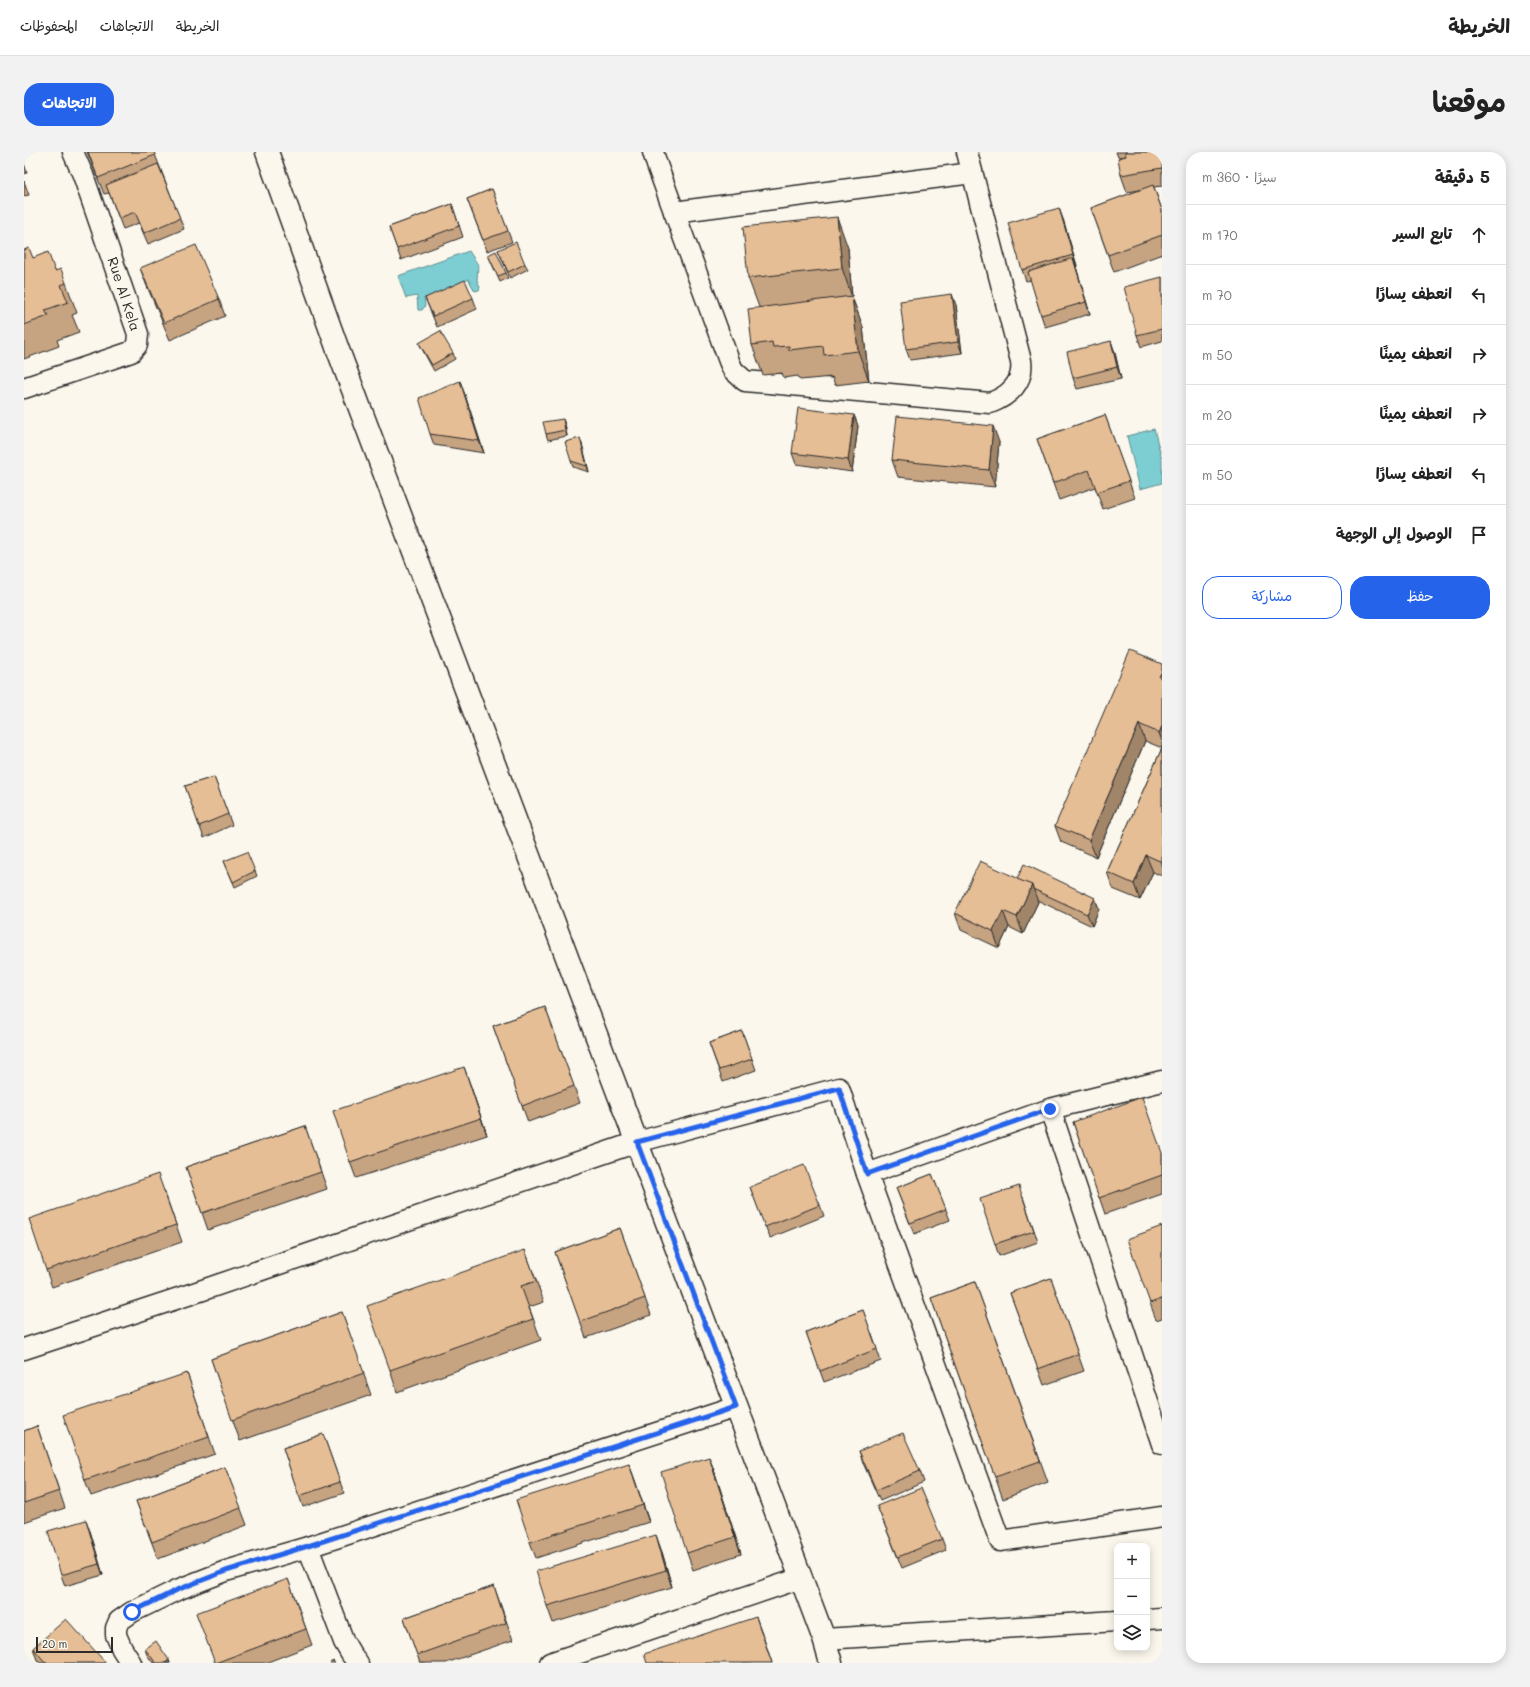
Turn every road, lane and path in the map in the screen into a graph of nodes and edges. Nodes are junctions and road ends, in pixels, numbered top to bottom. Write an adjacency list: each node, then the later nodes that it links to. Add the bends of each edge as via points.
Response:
1 (73, 152): 7 (street, Rue Al Kela, via 138,334 138,342 131,352)
2 (267, 152): 10 (street, via 338,350)
3 (653, 152): 6 (street)
4 (967, 152): 5 (street)
5 (972, 173): 6 (street); 6 (street, via 1022,369 1015,386 1000,399 990,403 745,381 733,370 729,361)
6 (674, 212)
7 (24, 388)
8 (1162, 1081): 9 (street)
9 (1050, 1109): 11 (street); 14 (street)
10 (637, 1142): 11 (street, via 839,1088); 12 (street); 13 (street)
11 (867, 1174): 15 (street, via 1000,1542)
12 (24, 1349)
13 (736, 1407): 16 (street); 17 (street)
14 (1162, 1444)
15 (1162, 1517)
16 (308, 1546): 22 (street, via 226,1571 177,1590 118,1621 116,1635); 23 (street, via 344,1642)
17 (801, 1578): 21 (street); 24 (street)
18 (1162, 1618): 19 (street)
19 (1150, 1619)
20 (1114, 1621): 21 (street)
21 (824, 1638): 25 (street)
22 (131, 1663)
23 (358, 1663)
24 (550, 1663)
25 (831, 1663)

